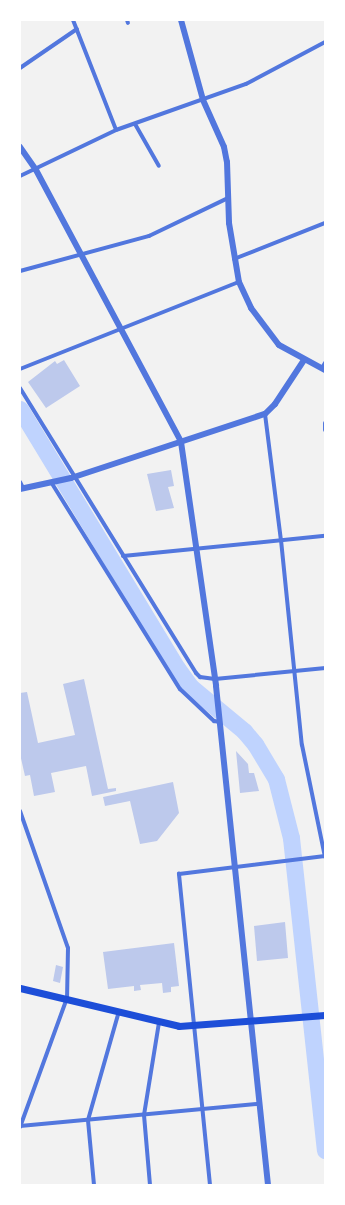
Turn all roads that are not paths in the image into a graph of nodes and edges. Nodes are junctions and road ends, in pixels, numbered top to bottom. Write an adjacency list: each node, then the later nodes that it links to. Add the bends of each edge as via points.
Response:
1 (73, 20): 3 (street)
2 (181, 20): 6 (street)
3 (77, 29): 5 (street); 8 (street)
4 (325, 42): 6 (street, via 246,84)
5 (20, 68)
6 (203, 100): 7 (street); 13 (street, via 224,147)
7 (135, 124): 8 (street); 10 (street)
8 (116, 130): 11 (street)
9 (20, 147): 11 (street)
10 (159, 166)
11 (36, 170): 12 (street); 15 (street)
12 (20, 176)
13 (228, 198): 15 (street, via 149,236); 16 (street)
14 (325, 223): 16 (street)
15 (80, 254): 17 (street); 19 (street)
16 (233, 259): 18 (street)
17 (20, 271)
18 (239, 282): 19 (street); 20 (street, via 251,308 279,345)
19 (121, 328): 22 (street); 27 (street)
20 (304, 360): 21 (street); 24 (street, via 275,404)
21 (324, 367)
22 (20, 369)
23 (20, 388): 28 (street)
24 (265, 414): 27 (street); 33 (street)
25 (325, 423): 26 (street)
26 (325, 430)
27 (180, 442): 28 (street); 34 (street)
28 (73, 477): 30 (street); 35 (street)
29 (20, 482): 31 (street)
30 (53, 482): 31 (street); 39 (street, via 180,689 214,721)
31 (22, 489)
32 (325, 536): 33 (street)
33 (281, 540): 34 (street); 37 (street)
34 (197, 548): 35 (street); 38 (street)
35 (123, 556): 38 (street, via 196,673 200,677)
36 (325, 668): 37 (street)
37 (294, 671): 38 (street); 41 (street, via 302,745)
38 (215, 679): 39 (street)
39 (220, 722): 42 (street)
40 (20, 812): 44 (street, via 68,948)
41 (325, 856): 42 (street)
42 (236, 869): 47 (street); 49 (street, via 180,874)
43 (20, 988): 44 (main road)
44 (67, 998): 45 (main road); 54 (street)
45 (119, 1011): 48 (main road); 53 (street)
46 (321, 1015): 47 (main road)
47 (251, 1021): 49 (main road); 50 (street)
48 (159, 1022): 49 (main road); 52 (street)
49 (194, 1026): 51 (street)
50 (259, 1104): 51 (street); 58 (street)
51 (202, 1109): 52 (street); 57 (street)
52 (144, 1115): 53 (street); 56 (street)
53 (88, 1120): 54 (street); 55 (street)
54 (20, 1127)
55 (94, 1185)
56 (150, 1185)
57 (210, 1185)
58 (268, 1185)

